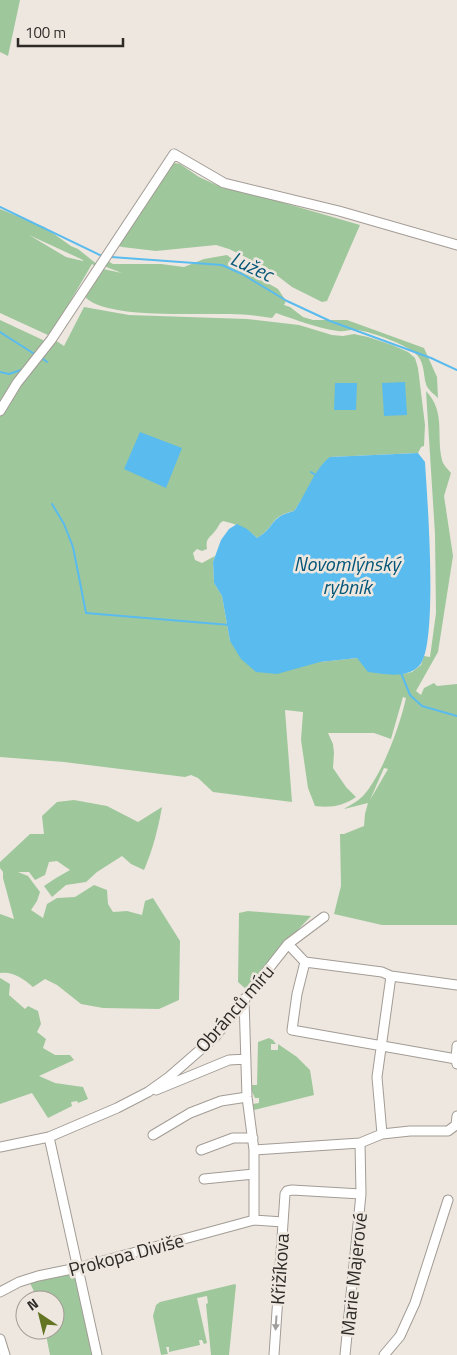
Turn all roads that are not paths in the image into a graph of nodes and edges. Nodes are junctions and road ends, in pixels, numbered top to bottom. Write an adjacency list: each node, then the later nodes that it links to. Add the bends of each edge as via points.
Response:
1 (457, 245): 2 (street, via 339,211 224,183 174,154 52,340)
2 (0, 411)
3 (324, 917): 4 (street, Obránců míru)
4 (288, 944): 5 (street); 8 (street, Obránců míru)
5 (305, 962): 6 (street, via 382,972); 9 (street, via 292,1030)
6 (391, 976): 7 (street); 9 (street)
7 (457, 985)
8 (244, 999): 11 (street, Křižíkova); 13 (street, Obránců míru, via 214,1037 169,1078)
9 (381, 1046): 12 (street); 16 (street, via 377,1077)
10 (457, 1046): 12 (street)
11 (246, 1059): 13 (street, via 229,1060); 14 (street, Křižíkova)
12 (456, 1062)
13 (148, 1092): 18 (street, Obránců míru)
14 (247, 1097): 17 (street, via 220,1101); 19 (street, Křižíkova)
15 (456, 1120): 16 (street, via 448,1131)
16 (382, 1134): 20 (street)
17 (153, 1135)
18 (49, 1137): 21 (street, Obránců míru); 30 (street)
19 (253, 1138): 22 (street, via 233,1138); 23 (street, Křižíkova)
20 (360, 1143): 23 (street); 26 (street, Marie Majerové)
21 (0, 1147)
22 (201, 1150)
23 (254, 1150): 24 (street, Křižíkova)
24 (254, 1174): 25 (street); 28 (street, Křižíkova)
25 (204, 1179)
26 (361, 1194): 29 (street, via 287,1191); 36 (street, Marie Majerové)
27 (448, 1200): 37 (street, via 415,1303 400,1336)
28 (254, 1220): 29 (street, Křižíkova); 30 (street, Prokopa Diviše)
29 (283, 1222): 35 (street, Křižíkova, one-way to 35)
30 (77, 1268): 31 (street, Prokopa Diviše, via 38,1276); 34 (street)
31 (0, 1292)
32 (0, 1339): 33 (street)
33 (5, 1355)
34 (97, 1355)
35 (274, 1355)
36 (345, 1355)
37 (384, 1355)

